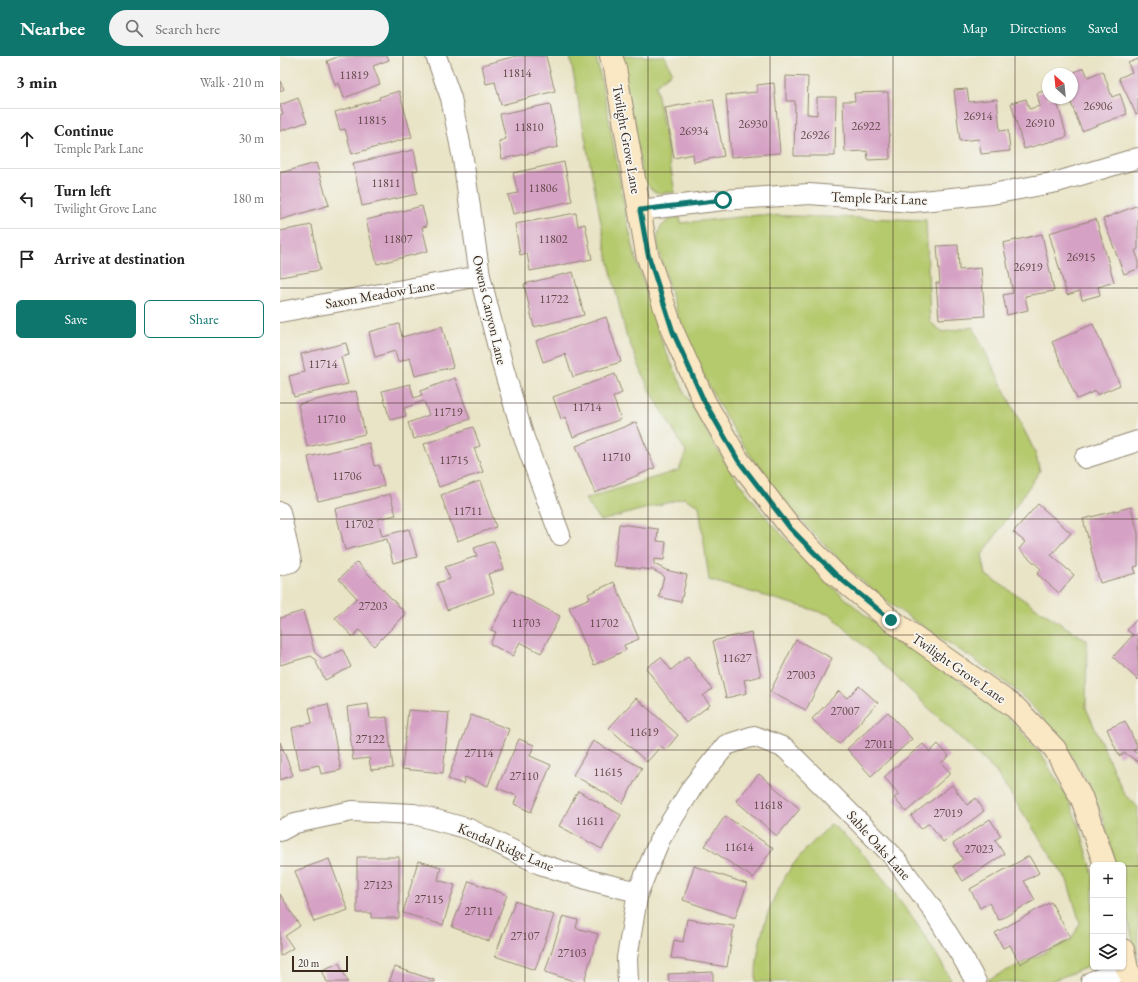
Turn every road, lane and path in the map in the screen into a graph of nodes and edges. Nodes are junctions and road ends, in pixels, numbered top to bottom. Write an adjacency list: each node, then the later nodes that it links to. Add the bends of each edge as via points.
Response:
1 (436, 56): 5 (street, Owens Canyon Lane, via 452,98 464,159)
2 (611, 56): 4 (street, Twilight Grove Lane)
3 (1138, 158): 4 (street, Temple Park Lane, via 1057,182 992,194 912,202 809,194 723,200)
4 (640, 210): 13 (street, Twilight Grove Lane, via 648,254 673,332 704,401 738,460 790,528 835,574 891,620 1016,708 1055,749 1082,799)
5 (480, 276): 6 (street, Saxon Meadow Lane); 10 (street, Owens Canyon Lane, via 524,438)
6 (280, 312)
7 (1138, 441): 8 (street)
8 (1085, 458)
9 (280, 512): 11 (street)
10 (560, 535)
11 (286, 563)
12 (280, 831): 14 (street, Kendal Ridge Lane, via 295,823 352,811 414,814 469,829 540,864)
13 (1104, 862)
14 (638, 892): 16 (street, via 627,958); 17 (street, Sable Oaks Lane, via 660,839 693,786 726,745 754,736 784,748 892,855 931,907)
15 (1128, 967): 18 (street)
16 (628, 982)
17 (976, 982)
18 (1091, 982)

